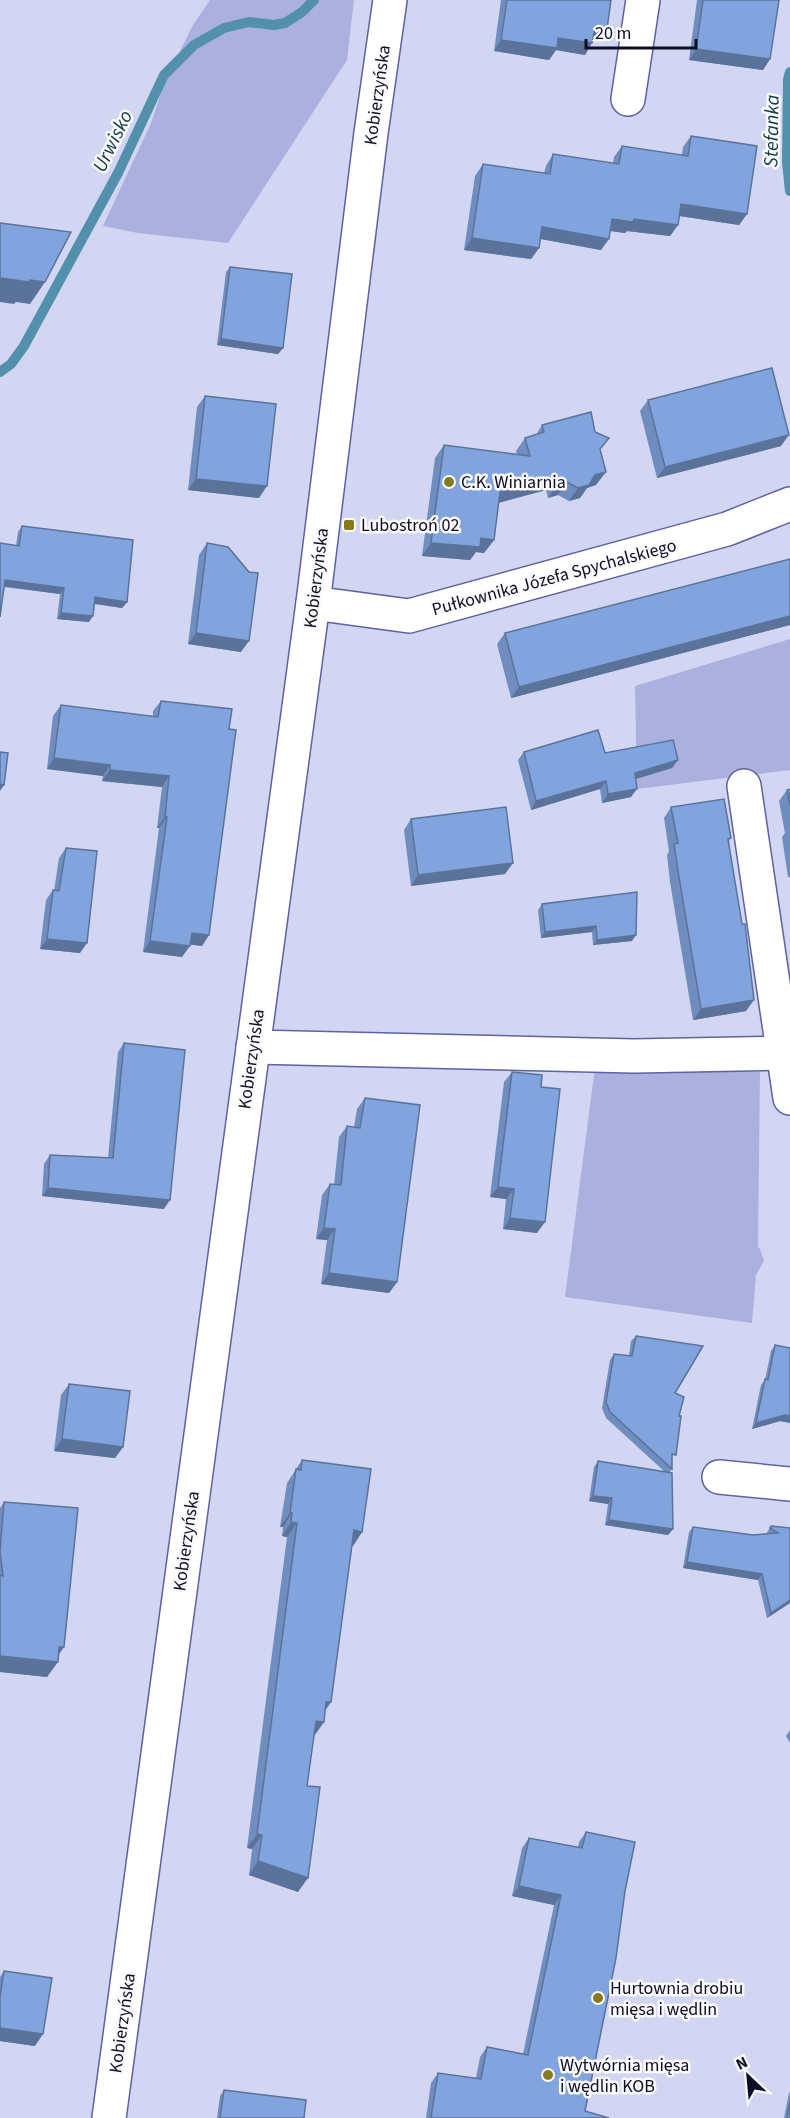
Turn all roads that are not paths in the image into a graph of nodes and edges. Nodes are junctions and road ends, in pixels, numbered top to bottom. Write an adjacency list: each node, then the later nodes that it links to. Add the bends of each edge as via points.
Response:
1 (390, 0): 5 (street, Kobierzyńska)
2 (643, 0): 3 (street)
3 (628, 99)
4 (790, 504): 5 (street, Pułkownika Józefa Spychalskiego, via 727,529 409,616)
5 (313, 603): 7 (street, Kobierzyńska)
6 (744, 786): 8 (street)
7 (253, 1047): 8 (street, via 634,1056); 12 (street, Kobierzyńska)
8 (783, 1053): 9 (street)
9 (790, 1098)
10 (719, 1477): 11 (street)
11 (790, 1484)
12 (109, 2118)

